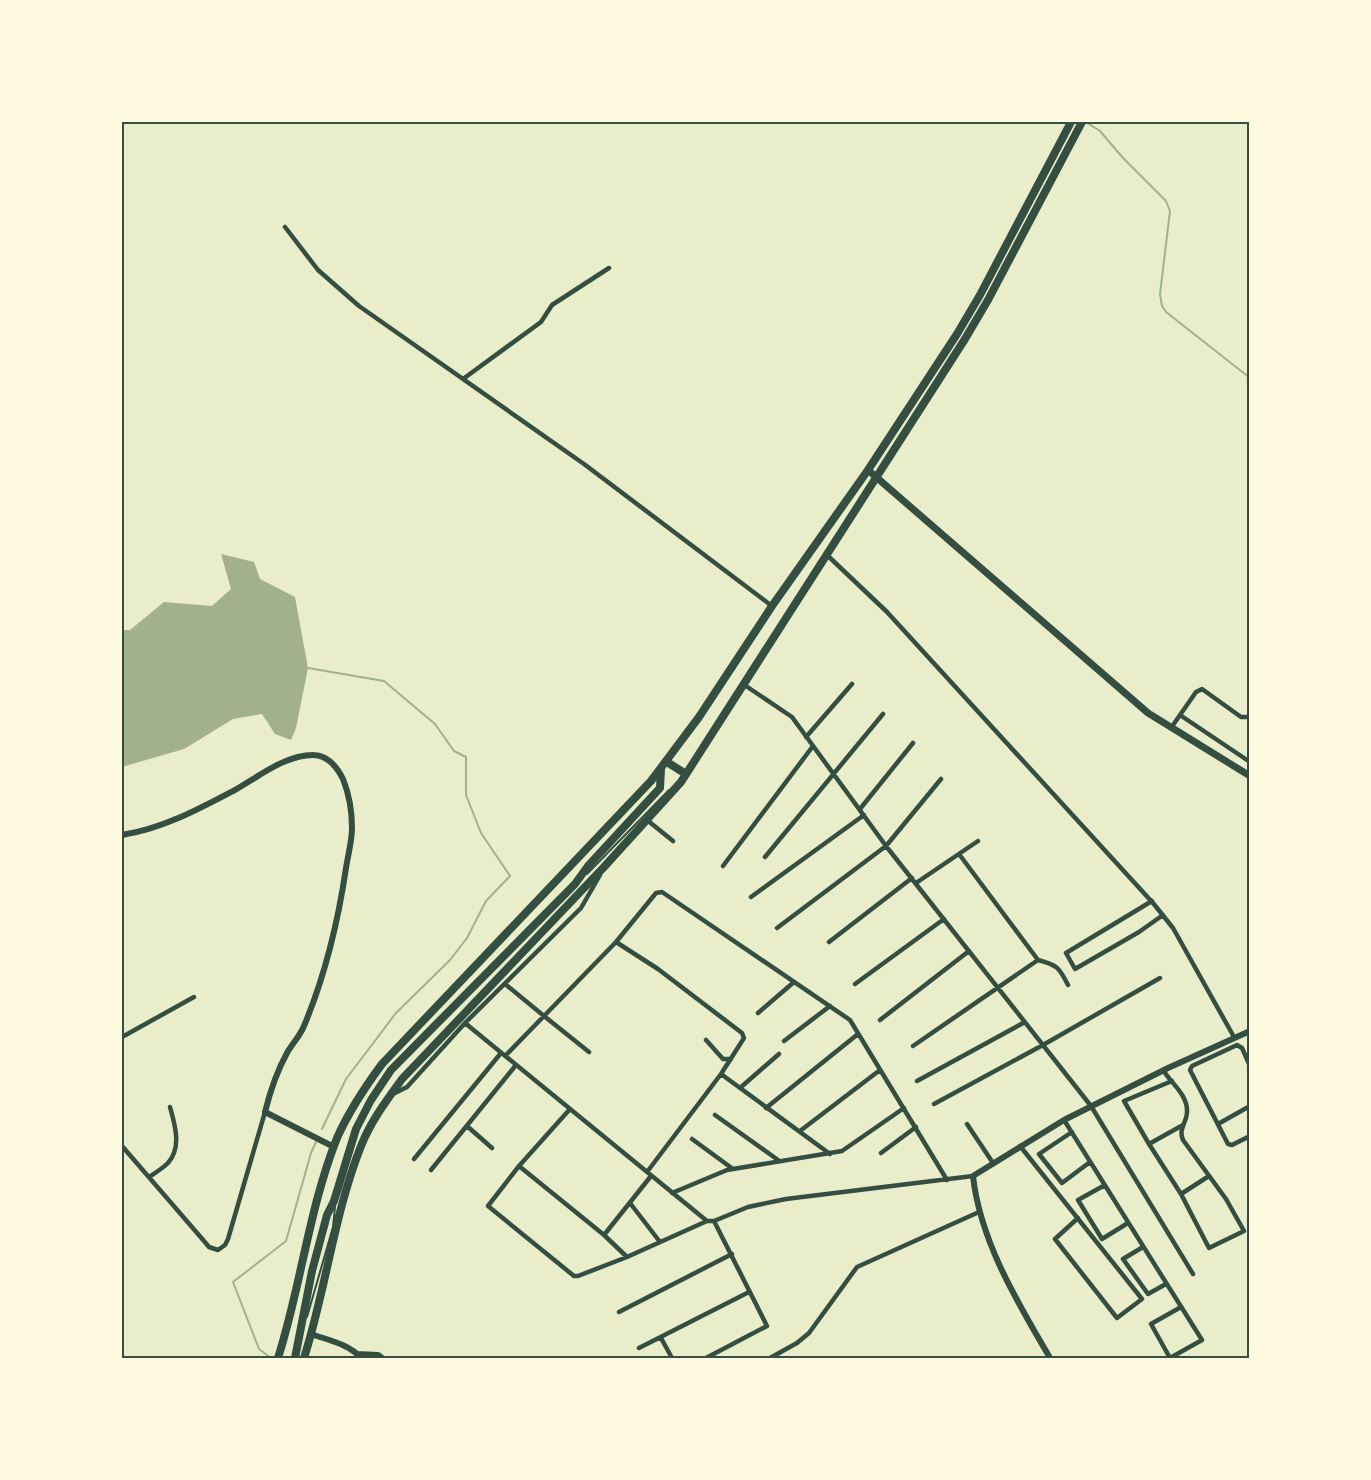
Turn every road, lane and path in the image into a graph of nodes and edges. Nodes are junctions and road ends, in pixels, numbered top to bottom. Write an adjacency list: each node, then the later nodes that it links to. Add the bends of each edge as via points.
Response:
1 (1071, 122): 6 (highway, via 980,295)
2 (1082, 122): 7 (highway, via 988,300)
3 (285, 227): 5 (street, via 318,270 359,306)
4 (609, 268): 5 (street, via 552,305 541,322)
5 (463, 379): 9 (street, via 584,464)
6 (868, 470): 7 (main road); 9 (highway)
7 (877, 477): 8 (highway); 15 (main road, via 1144,710)
8 (827, 555): 10 (highway); 41 (street, via 887,612)
9 (772, 606): 19 (highway)
10 (743, 684): 16 (street, via 792,717); 23 (highway)
11 (852, 684): 16 (street)
12 (883, 714): 22 (street)
13 (1180, 715): 14 (street, via 1202,689 1241,717); 15 (street); 20 (street)
14 (1250, 717)
15 (1171, 728): 24 (main road)
16 (806, 737): 18 (street)
17 (913, 743): 27 (street)
18 (813, 746): 22 (street); 36 (street)
19 (667, 762): 21 (highway); 23 (highway)
20 (1250, 762)
21 (661, 769): 39 (highway, via 660,788); 105 (highway, via 382,1064 356,1100)
22 (833, 773): 27 (street); 35 (street)
23 (686, 774): 26 (highway)
24 (1250, 776)
25 (941, 779): 33 (street)
26 (681, 782): 29 (highway); 39 (lane, via 665,793)
27 (860, 810): 28 (street)
28 (864, 815): 33 (street); 40 (street)
29 (647, 820): 31 (street); 37 (highway)
30 (122, 835): 90 (street, via 174,820 301,757 324,757 340,773 347,789 352,828 343,891 314,998 303,1029 271,1089)
31 (673, 841)
32 (978, 841): 34 (street)
33 (886, 846): 38 (street); 44 (street)
34 (959, 854): 38 (street); 48 (street)
35 (765, 857)
36 (723, 866)
37 (604, 867): 51 (street, via 580,909); 82 (highway)
38 (914, 880): 43 (street); 46 (street)
39 (575, 884): 141 (highway, via 391,1070 371,1100 356,1130 327,1215)
40 (752, 897)
41 (1152, 901): 42 (street); 42 (street, via 1066,953 1075,969)
42 (1163, 915): 65 (street)
43 (944, 919): 47 (street); 52 (street)
44 (777, 928)
45 (616, 942): 50 (street, via 656,893 662,892); 58 (street); 73 (street, via 742,1033 744,1040)
46 (829, 942)
47 (969, 951): 54 (street); 59 (street)
48 (1038, 960): 53 (street, via 1060,969); 54 (street)
49 (1160, 978): 68 (street)
50 (794, 982): 56 (street); 57 (street)
51 (505, 984): 58 (street); 61 (street)
52 (855, 984)
53 (1068, 985)
54 (997, 987): 60 (street); 69 (street)
55 (194, 997): 64 (street)
56 (830, 1006): 63 (street, via 850,1020); 67 (street)
57 (758, 1013)
58 (544, 1016): 70 (street); 71 (street)
59 (880, 1020)
60 (1025, 1022): 68 (street); 79 (street)
61 (465, 1023): 71 (street); 82 (street, via 407,1087)
62 (1250, 1031): 65 (street)
63 (858, 1034): 77 (street); 87 (street)
64 (122, 1037)
65 (1234, 1037): 76 (street)
66 (706, 1040): 73 (street, via 723,1059)
67 (784, 1041)
68 (1043, 1045): 83 (street); 84 (street)
69 (913, 1046)
70 (589, 1052)
71 (503, 1054): 74 (street); 109 (street)
72 (779, 1054): 81 (street)
73 (731, 1059): 78 (street)
74 (516, 1065): 89 (street); 96 (street)
75 (1250, 1066): 94 (street, via 1237,1045 1192,1066 1190,1070)
76 (1165, 1069): 80 (street); 84 (street)
77 (880, 1070): 88 (street); 98 (street)
78 (721, 1074): 81 (street); 116 (street)
79 (917, 1081)
80 (1172, 1081): 95 (street, via 1187,1110); 102 (street, via 1124,1101)
81 (740, 1088): 87 (street)
82 (391, 1095): 142 (highway, via 362,1145 349,1180)
83 (933, 1104)
84 (1091, 1106): 92 (street); 135 (street)
85 (1250, 1106): 94 (street)
86 (170, 1107): 119 (street, via 176,1130 173,1154)
87 (766, 1108): 98 (street)
88 (904, 1108): 97 (street); 108 (street, via 848,1148)
89 (570, 1109): 113 (street); 116 (street)
90 (265, 1112): 105 (street); 119 (street, via 228,1239 218,1250 209,1247)
91 (715, 1115): 110 (street)
92 (1064, 1120): 99 (street); 104 (street)
93 (967, 1124): 112 (street)
94 (1218, 1124): 100 (street, via 1229,1145)
95 (1183, 1125): 102 (street); 118 (street, via 1183,1140)
96 (467, 1126): 106 (street); 115 (street)
97 (916, 1127): 107 (street); 120 (street)
98 (800, 1131): 108 (street)
99 (1071, 1132): 111 (street); 111 (street, via 1040,1154 1062,1183)
100 (1250, 1136)
101 (692, 1139): 114 (street)
102 (1149, 1144): 123 (street)
103 (122, 1146): 119 (street)
104 (1020, 1146): 112 (street); 126 (street)
105 (334, 1147): 138 (highway)
106 (492, 1148)
107 (881, 1153)
108 (830, 1154): 110 (street)
109 (414, 1159)
110 (779, 1161): 114 (street)
111 (1090, 1162): 121 (street)
112 (993, 1163): 117 (street)
113 (519, 1166): 130 (street); 134 (street, via 488,1206 574,1276)
114 (733, 1169): 122 (street)
115 (431, 1170)
116 (649, 1174): 122 (street); 124 (street)
117 (973, 1176): 120 (street); 125 (street)
118 (1209, 1176): 123 (street); 123 (street, via 1244,1231 1209,1248)
119 (149, 1177)
120 (947, 1180): 128 (street, via 786,1199)
121 (1105, 1185): 129 (street); 129 (street, via 1078,1200 1102,1239)
122 (672, 1192): 127 (street)
123 (1181, 1194)
124 (630, 1203): 130 (street); 131 (street)
125 (979, 1212): 152 (street, via 857,1267 809,1333); 153 (street, via 1016,1300)
126 (1078, 1218): 126 (street, via 1142,1299 1117,1318 1055,1239)
127 (706, 1221): 128 (street); 131 (street)
128 (714, 1221): 133 (street)
129 (1128, 1223): 132 (street)
130 (604, 1235): 134 (street)
131 (660, 1242): 134 (street)
132 (1143, 1247): 136 (street); 136 (street, via 1123,1259 1148,1294)
133 (732, 1254): 137 (street); 140 (street)
134 (627, 1257)
135 (1193, 1274)
136 (1166, 1284): 139 (street)
137 (749, 1292): 143 (street); 151 (street, via 767,1326)
138 (293, 1306): 141 (highway); 146 (highway)
139 (1181, 1307): 139 (street, via 1202,1340 1170,1358 1150,1324)
140 (619, 1312)
141 (299, 1332): 147 (highway)
142 (311, 1334): 145 (street, via 341,1344); 148 (highway)
143 (661, 1338): 144 (street); 150 (street)
144 (639, 1347)
145 (359, 1356): 149 (street, via 378,1355)
146 (278, 1359)
147 (295, 1359)
148 (304, 1359)
149 (382, 1359)
150 (672, 1359)
151 (706, 1359)
152 (770, 1359)
153 (1050, 1359)

